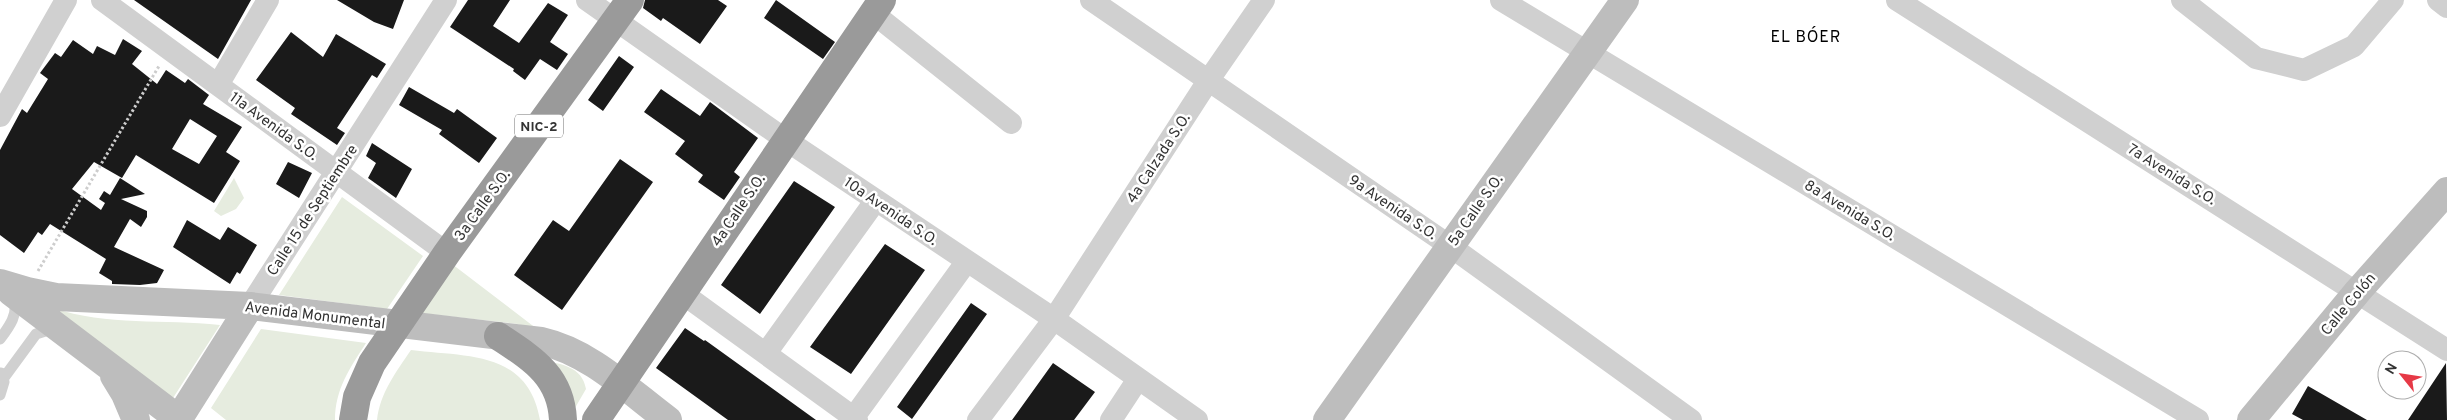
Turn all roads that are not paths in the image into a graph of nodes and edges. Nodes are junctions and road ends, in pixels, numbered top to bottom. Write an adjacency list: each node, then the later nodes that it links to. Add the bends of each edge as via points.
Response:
1 (66, 0): 20 (street)
2 (102, 0): 19 (street, 11a Avenida S.O.)
3 (268, 0): 19 (street)
4 (446, 0): 23 (street, Calle 15 de Septiembre)
5 (587, 0): 16 (street, 10a Avenida S.O.)
6 (1091, 0): 18 (street, 9a Avenida S.O.)
7 (1264, 0): 18 (street, 4a Calzada S.O.)
8 (1501, 0): 17 (street, 8a Avenida S.O.)
9 (1625, 0): 17 (main road, 5a Calle S.O.)
10 (1897, 0): 30 (street, 7a Avenida S.O.)
11 (2182, 0): 12 (street, via 2256,58 2304,70 2354,46)
12 (2392, 0)
13 (2438, 0): 15 (street)
14 (878, 6): 21 (street); 22 (highway, 4a Calle S.O.)
15 (2447, 7)
16 (623, 10): 22 (street, 10a Avenida S.O.); 27 (highway, 3a Calle S.O. / NIC-2)
17 (1587, 52): 26 (main road, 5a Calle S.O.); 57 (street, 8a Avenida S.O.)
18 (1208, 81): 26 (street, 9a Avenida S.O.); 33 (street, 4a Calzada S.O.)
19 (218, 85): 23 (street, 11a Avenida S.O.)
20 (0, 116)
21 (1011, 123)
22 (786, 140): 25 (street, 10a Avenida S.O.); 31 (highway, 4a Calle S.O.)
23 (336, 172): 27 (street, 11a Avenida S.O.); 32 (street, Calle 15 de Septiembre)
24 (2447, 191): 30 (main road, Calle Colón)
25 (876, 200): 28 (street, 10a Avenida S.O.); 39 (street)
26 (1450, 246): 55 (main road, 5a Calle S.O.); 56 (street, 9a Avenida S.O.)
27 (447, 253): 34 (highway, 3a Calle S.O. / NIC-2)
28 (968, 261): 33 (street, 10a Avenida S.O.); 45 (street)
29 (9, 287): 32 (main road, Avenida Monumental, via 76,299); 35 (main road); 37 (lane, via 16,310)
30 (2358, 291): 38 (street, 7a Avenida S.O.); 58 (main road, Calle Colón)
31 (682, 293): 39 (street); 43 (highway, 4a Calle S.O.)
32 (250, 306): 34 (main road, Avenida Monumental); 47 (main road, Calle 15 de Septiembre)
33 (1054, 319): 42 (street, 10a Avenida S.O.); 52 (street, 4a Calzada S.O.)
34 (398, 324): 36 (main road, Avenida Monumental); 48 (highway, 3a Calle S.O. / NIC-2, via 367,373 357,397)
35 (60, 327): 40 (main road); 41 (lane, via 36,334)
36 (498, 336): 43 (main road, Avenida Monumental, via 541,341 569,350); 49 (highway, via 535,361 551,379 559,395)
37 (0, 339)
38 (2447, 350)
39 (766, 353): 45 (street)
40 (98, 358): 46 (main road, via 126,394); 47 (main road)
41 (2, 376): 44 (lane)
42 (1138, 379): 53 (street); 54 (street, 10a Avenida S.O.)
43 (620, 384): 50 (highway, 4a Calle S.O.); 51 (main road, Avenida Monumental)
44 (0, 395)
45 (856, 419)
46 (136, 420)
47 (179, 420)
48 (353, 420)
49 (563, 420)
50 (596, 420)
51 (668, 420)
52 (978, 420)
53 (1111, 420)
54 (1197, 420)
55 (1327, 420)
56 (1690, 420)
57 (2198, 420)
58 (2251, 420)

